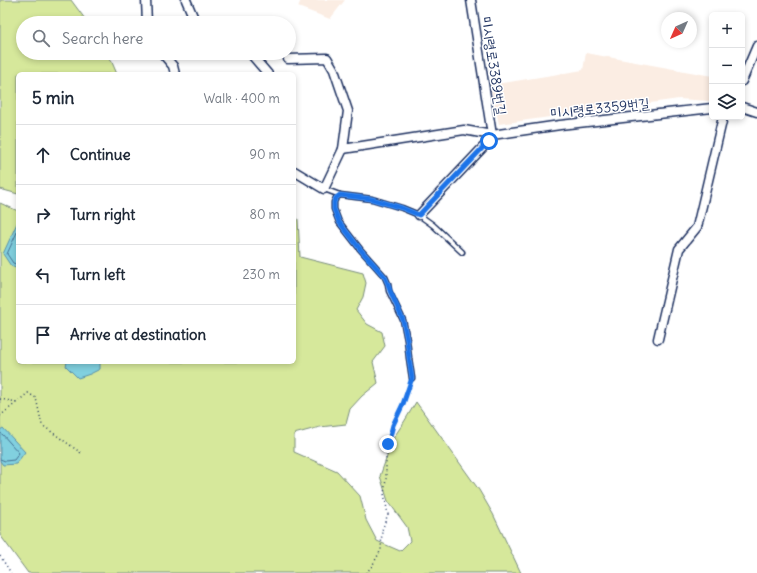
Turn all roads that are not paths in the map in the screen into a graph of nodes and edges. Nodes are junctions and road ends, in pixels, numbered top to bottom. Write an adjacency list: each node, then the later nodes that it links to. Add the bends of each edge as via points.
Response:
1 (146, 0): 4 (street)
2 (186, 0): 5 (street)
3 (471, 0): 17 (street, 미시령로3389번길)
4 (147, 16)
5 (193, 16)
6 (757, 46): 12 (street)
7 (296, 59): 18 (street, via 327,58 334,70 348,111)
8 (168, 60): 10 (street)
9 (256, 60): 11 (street)
10 (174, 72)
11 (266, 72)
12 (745, 73)
13 (709, 108): 17 (street, 미시령로3359번길)
14 (745, 108): 15 (street)
15 (757, 112)
16 (722, 120): 24 (street, via 697,227 679,250)
17 (492, 135): 18 (street, 미시령로3359번길, via 464,130); 22 (street)
18 (343, 149): 20 (street)
19 (296, 172): 20 (street)
20 (324, 189): 21 (lane)
21 (340, 195): 22 (lane, via 372,199); 25 (lane, via 334,202 339,222 385,277 403,320)
22 (419, 215): 23 (lane)
23 (462, 252)
24 (658, 339)
25 (412, 378)

